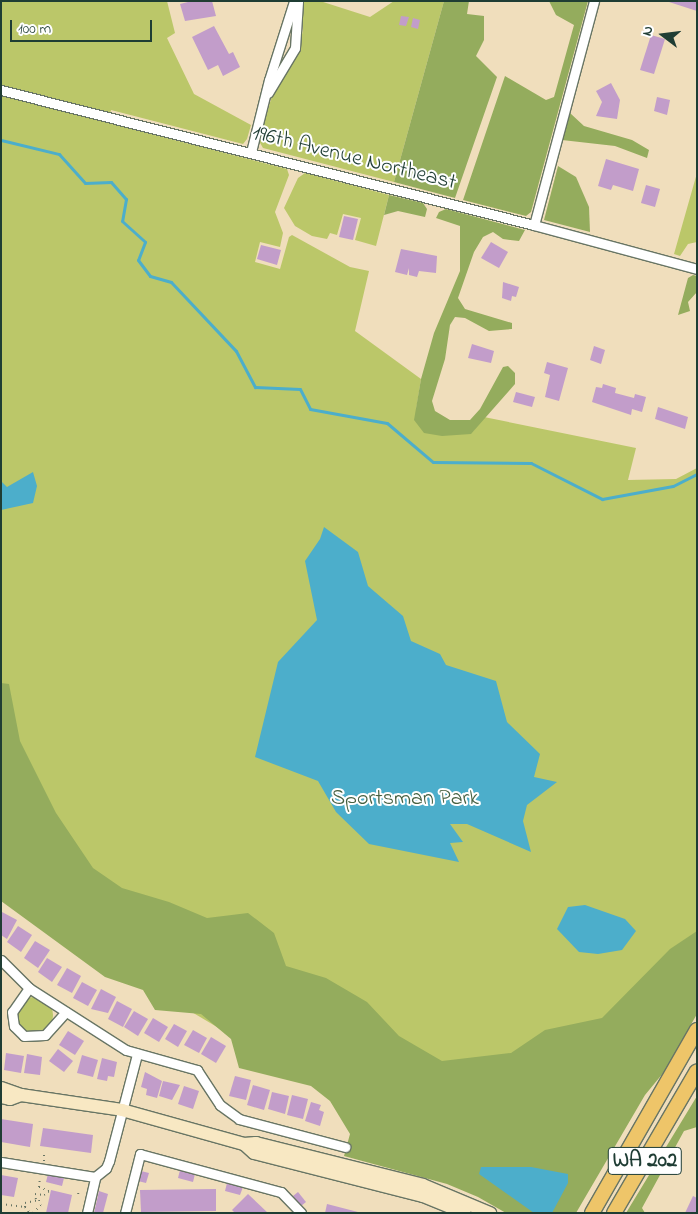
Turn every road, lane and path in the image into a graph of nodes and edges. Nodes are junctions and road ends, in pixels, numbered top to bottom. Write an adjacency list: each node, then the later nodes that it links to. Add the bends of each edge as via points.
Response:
1 (294, 1): 5 (street)
2 (298, 1): 5 (street, via 295,48)
3 (594, 1): 7 (street)
4 (1, 90): 6 (street, 196th Avenue Northeast)
5 (267, 95): 6 (street)
6 (251, 152): 7 (street, 196th Avenue Northeast)
7 (534, 224): 8 (street, 196th Avenue Northeast)
8 (697, 269)
9 (1, 960): 10 (street)
10 (29, 988): 11 (street); 11 (street, via 12,1012 14,1026 24,1036 45,1035)
11 (66, 1012): 13 (street)
12 (697, 1030): 34 (main road, WA 202)
13 (137, 1054): 18 (street); 20 (street, via 197,1070 220,1104 239,1119)
14 (697, 1071): 35 (main road, WA 202)
15 (1, 1088): 16 (street)
16 (21, 1095): 17 (street); 18 (street)
17 (1, 1097)
18 (122, 1110): 19 (street); 23 (street, via 106,1168)
19 (244, 1144): 32 (street, via 254,1153 423,1196); 33 (street, via 256,1144 422,1186)
20 (345, 1147)
21 (1, 1162): 23 (street)
22 (41, 1175): 24 (path, via 39,1187 49,1190 44,1195 35,1194)
23 (95, 1177): 29 (street)
24 (36, 1199): 26 (path); 28 (path, via 41,1203)
25 (1, 1204): 26 (path)
26 (25, 1207): 27 (path)
27 (30, 1213)
28 (34, 1213)
29 (87, 1213)
30 (125, 1213): 31 (street, via 140,1154 281,1192)
31 (301, 1213)
32 (465, 1213)
33 (490, 1213)
34 (592, 1213)
35 (614, 1213)

